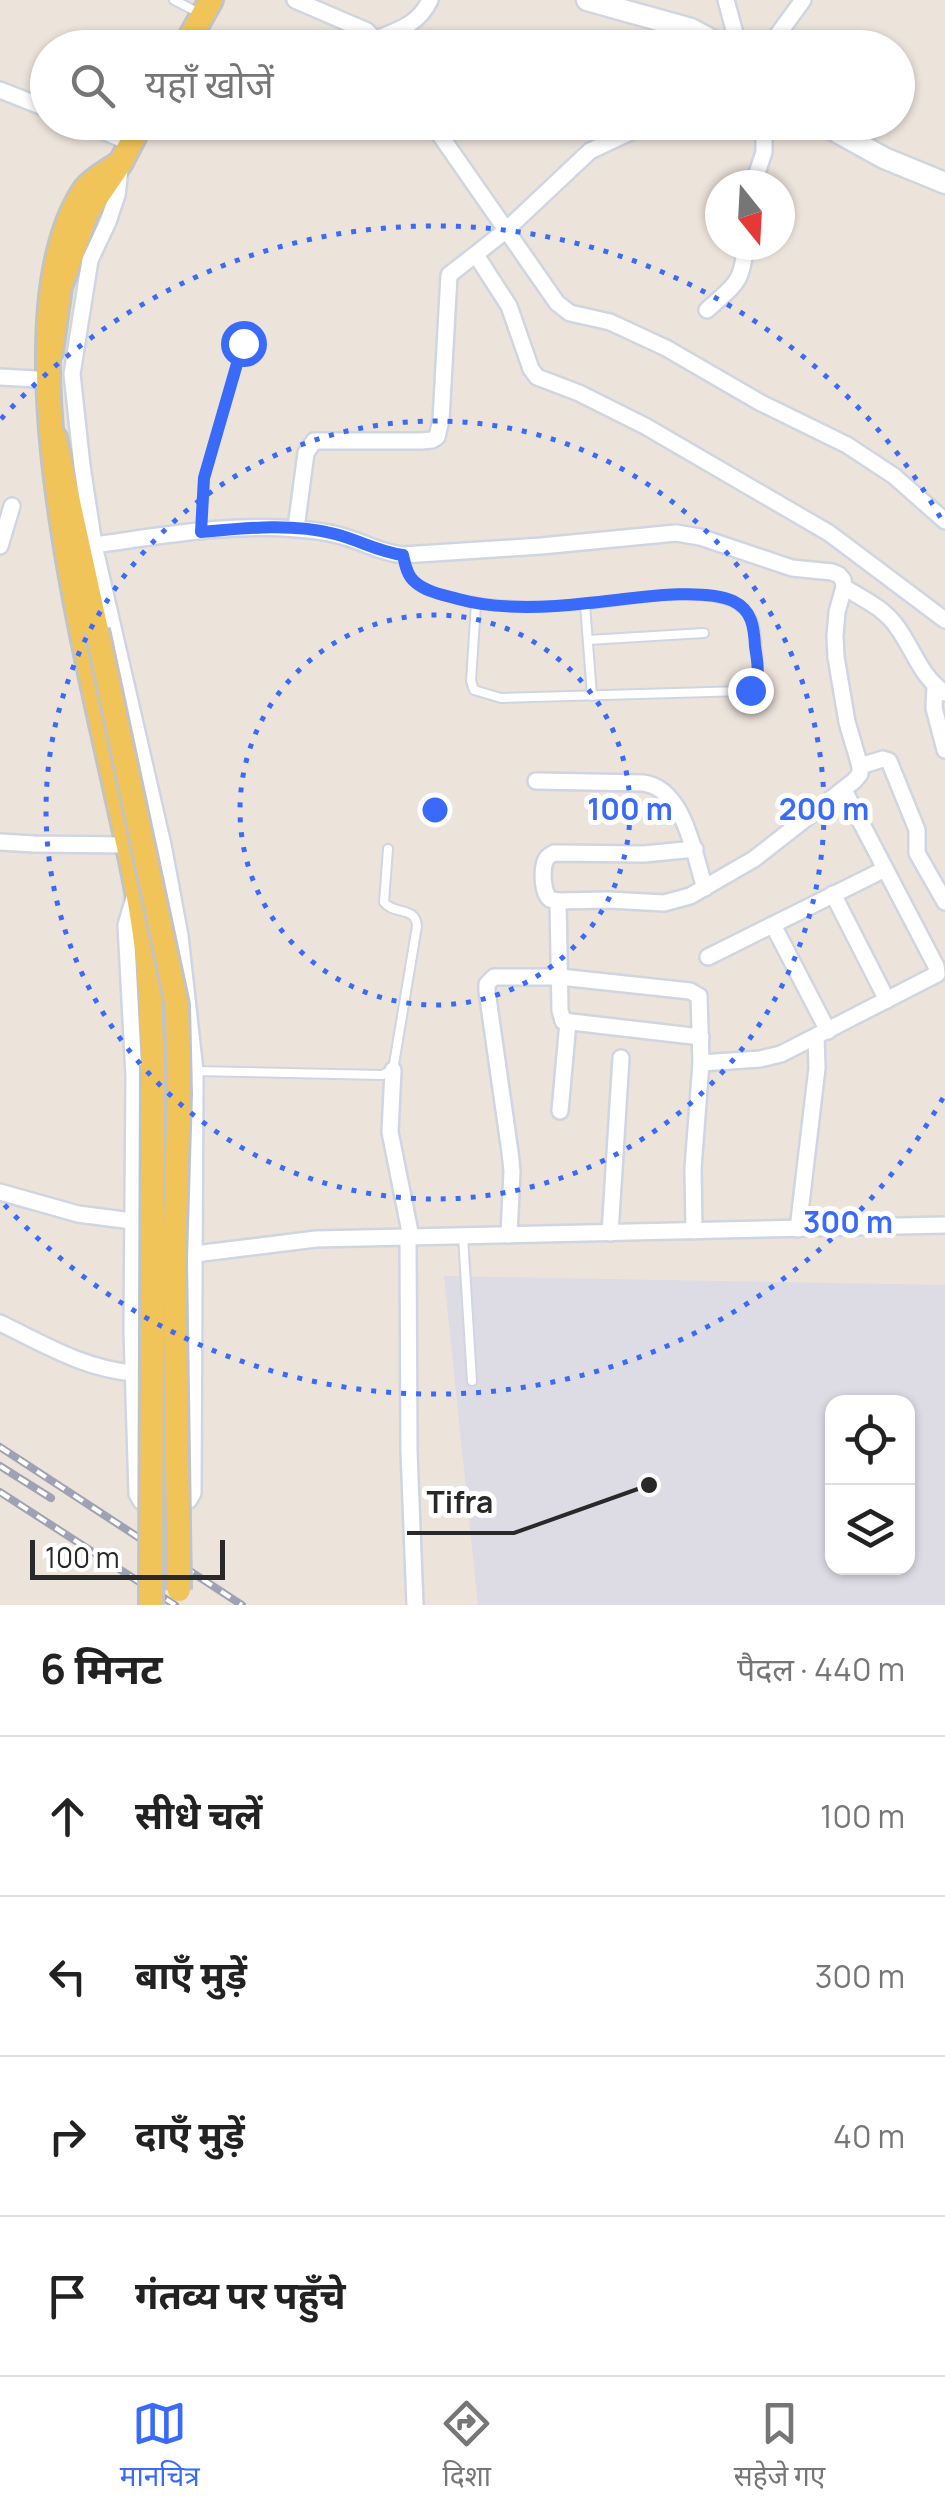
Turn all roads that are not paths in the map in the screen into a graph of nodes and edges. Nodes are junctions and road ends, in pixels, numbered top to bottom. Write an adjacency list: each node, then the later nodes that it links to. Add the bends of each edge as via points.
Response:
1 (174, 0): 7 (lane)
2 (295, 0): 9 (street)
3 (430, 0): 10 (street, via 420,18)
4 (587, 0): 11 (street)
5 (726, 0): 12 (street)
6 (803, 0): 13 (street)
7 (207, 7): 8 (main road)
8 (194, 30)
9 (361, 30)
10 (401, 30)
11 (695, 30)
12 (734, 30)
13 (781, 30)
14 (0, 90): 15 (street)
15 (30, 102)
16 (443, 140): 23 (street)
17 (614, 140): 23 (street, via 590,151)
18 (764, 140): 21 (street)
19 (851, 140): 22 (street)
20 (131, 142): 29 (main road, via 86,187 61,226 46,266); 34 (street, via 90,260 72,374); 86 (main road, bridge, via 88,212 60,286 50,356 54,433 176,1005)
21 (758, 170)
22 (945, 182)
23 (505, 231): 24 (street); 31 (street, via 570,312 666,348 847,445)
24 (478, 253): 32 (street, via 449,275 437,437 314,440 306,453); 40 (street, via 509,306 536,376 645,426 830,533)
25 (744, 260): 26 (street, via 742,276)
26 (707, 310)
27 (243, 343): 33 (lane, via 204,478)
28 (0, 378): 29 (street)
29 (36, 379): 50 (main road, via 55,527)
30 (12, 506): 35 (street)
31 (945, 521)
32 (296, 528): 33 (street); 36 (street)
33 (201, 532): 34 (street)
34 (94, 545): 54 (street)
35 (0, 546)
36 (403, 555): 37 (street, via 676,534 792,568 832,572); 38 (lane, via 416,584)
37 (844, 588): 43 (street, via 884,611); 46 (street, via 834,636)
38 (476, 604): 39 (lane); 44 (lane, via 474,690 501,698)
39 (586, 604): 42 (lane); 44 (lane, via 699,595 735,602 754,624 758,677 744,692)
40 (945, 620)
41 (704, 633): 42 (lane)
42 (588, 640): 44 (lane)
43 (940, 690): 45 (street, via 934,708)
44 (592, 696)
45 (945, 750)
46 (860, 766): 48 (street); 59 (street, via 889,761 916,830 917,852)
47 (536, 782): 52 (street, via 652,784 675,807)
48 (844, 790): 53 (street); 55 (street)
49 (0, 842): 50 (street)
50 (126, 846): 56 (main road)
51 (388, 849): 69 (lane, via 384,902 414,916 417,926)
52 (694, 849): 55 (street); 58 (street, via 554,853 545,862 544,889)
53 (885, 870): 57 (street); 63 (street, via 937,970)
54 (171, 886): 56 (street); 70 (street)
55 (705, 888): 58 (street, via 664,903)
56 (136, 891): 73 (street, via 126,925 134,1060); 85 (main road, bridge, via 153,1066)
57 (834, 894): 60 (street); 63 (street)
58 (558, 901): 62 (street)
59 (945, 902)
60 (772, 926): 61 (street); 65 (street)
61 (708, 958)
62 (560, 976): 64 (street, via 561,1016); 66 (street, via 696,992); 78 (street, via 494,977 487,984 510,1152)
63 (888, 1000): 65 (street)
64 (568, 1022): 66 (street); 71 (street)
65 (822, 1034): 68 (street, via 774,1057); 75 (street)
66 (701, 1038): 68 (street)
67 (621, 1058): 77 (street)
68 (701, 1062): 76 (street)
69 (394, 1070): 70 (lane); 80 (street, via 390,1132)
70 (195, 1071): 81 (street)
71 (560, 1111)
72 (0, 1192): 73 (street, via 78,1214)
73 (132, 1220): 83 (street)
74 (945, 1225): 75 (street)
75 (798, 1228): 76 (street)
76 (694, 1231): 77 (street)
77 (610, 1233): 78 (street)
78 (509, 1235): 79 (street)
79 (463, 1236): 80 (street); 84 (lane)
80 (408, 1237): 81 (street, via 316,1239); 87 (street)
81 (196, 1254): 83 (street, via 188,1500 138,1497)
82 (0, 1323): 83 (street, via 66,1356)
83 (134, 1374)
84 (472, 1381)
85 (151, 1605)
86 (180, 1605)
87 (414, 1605)

